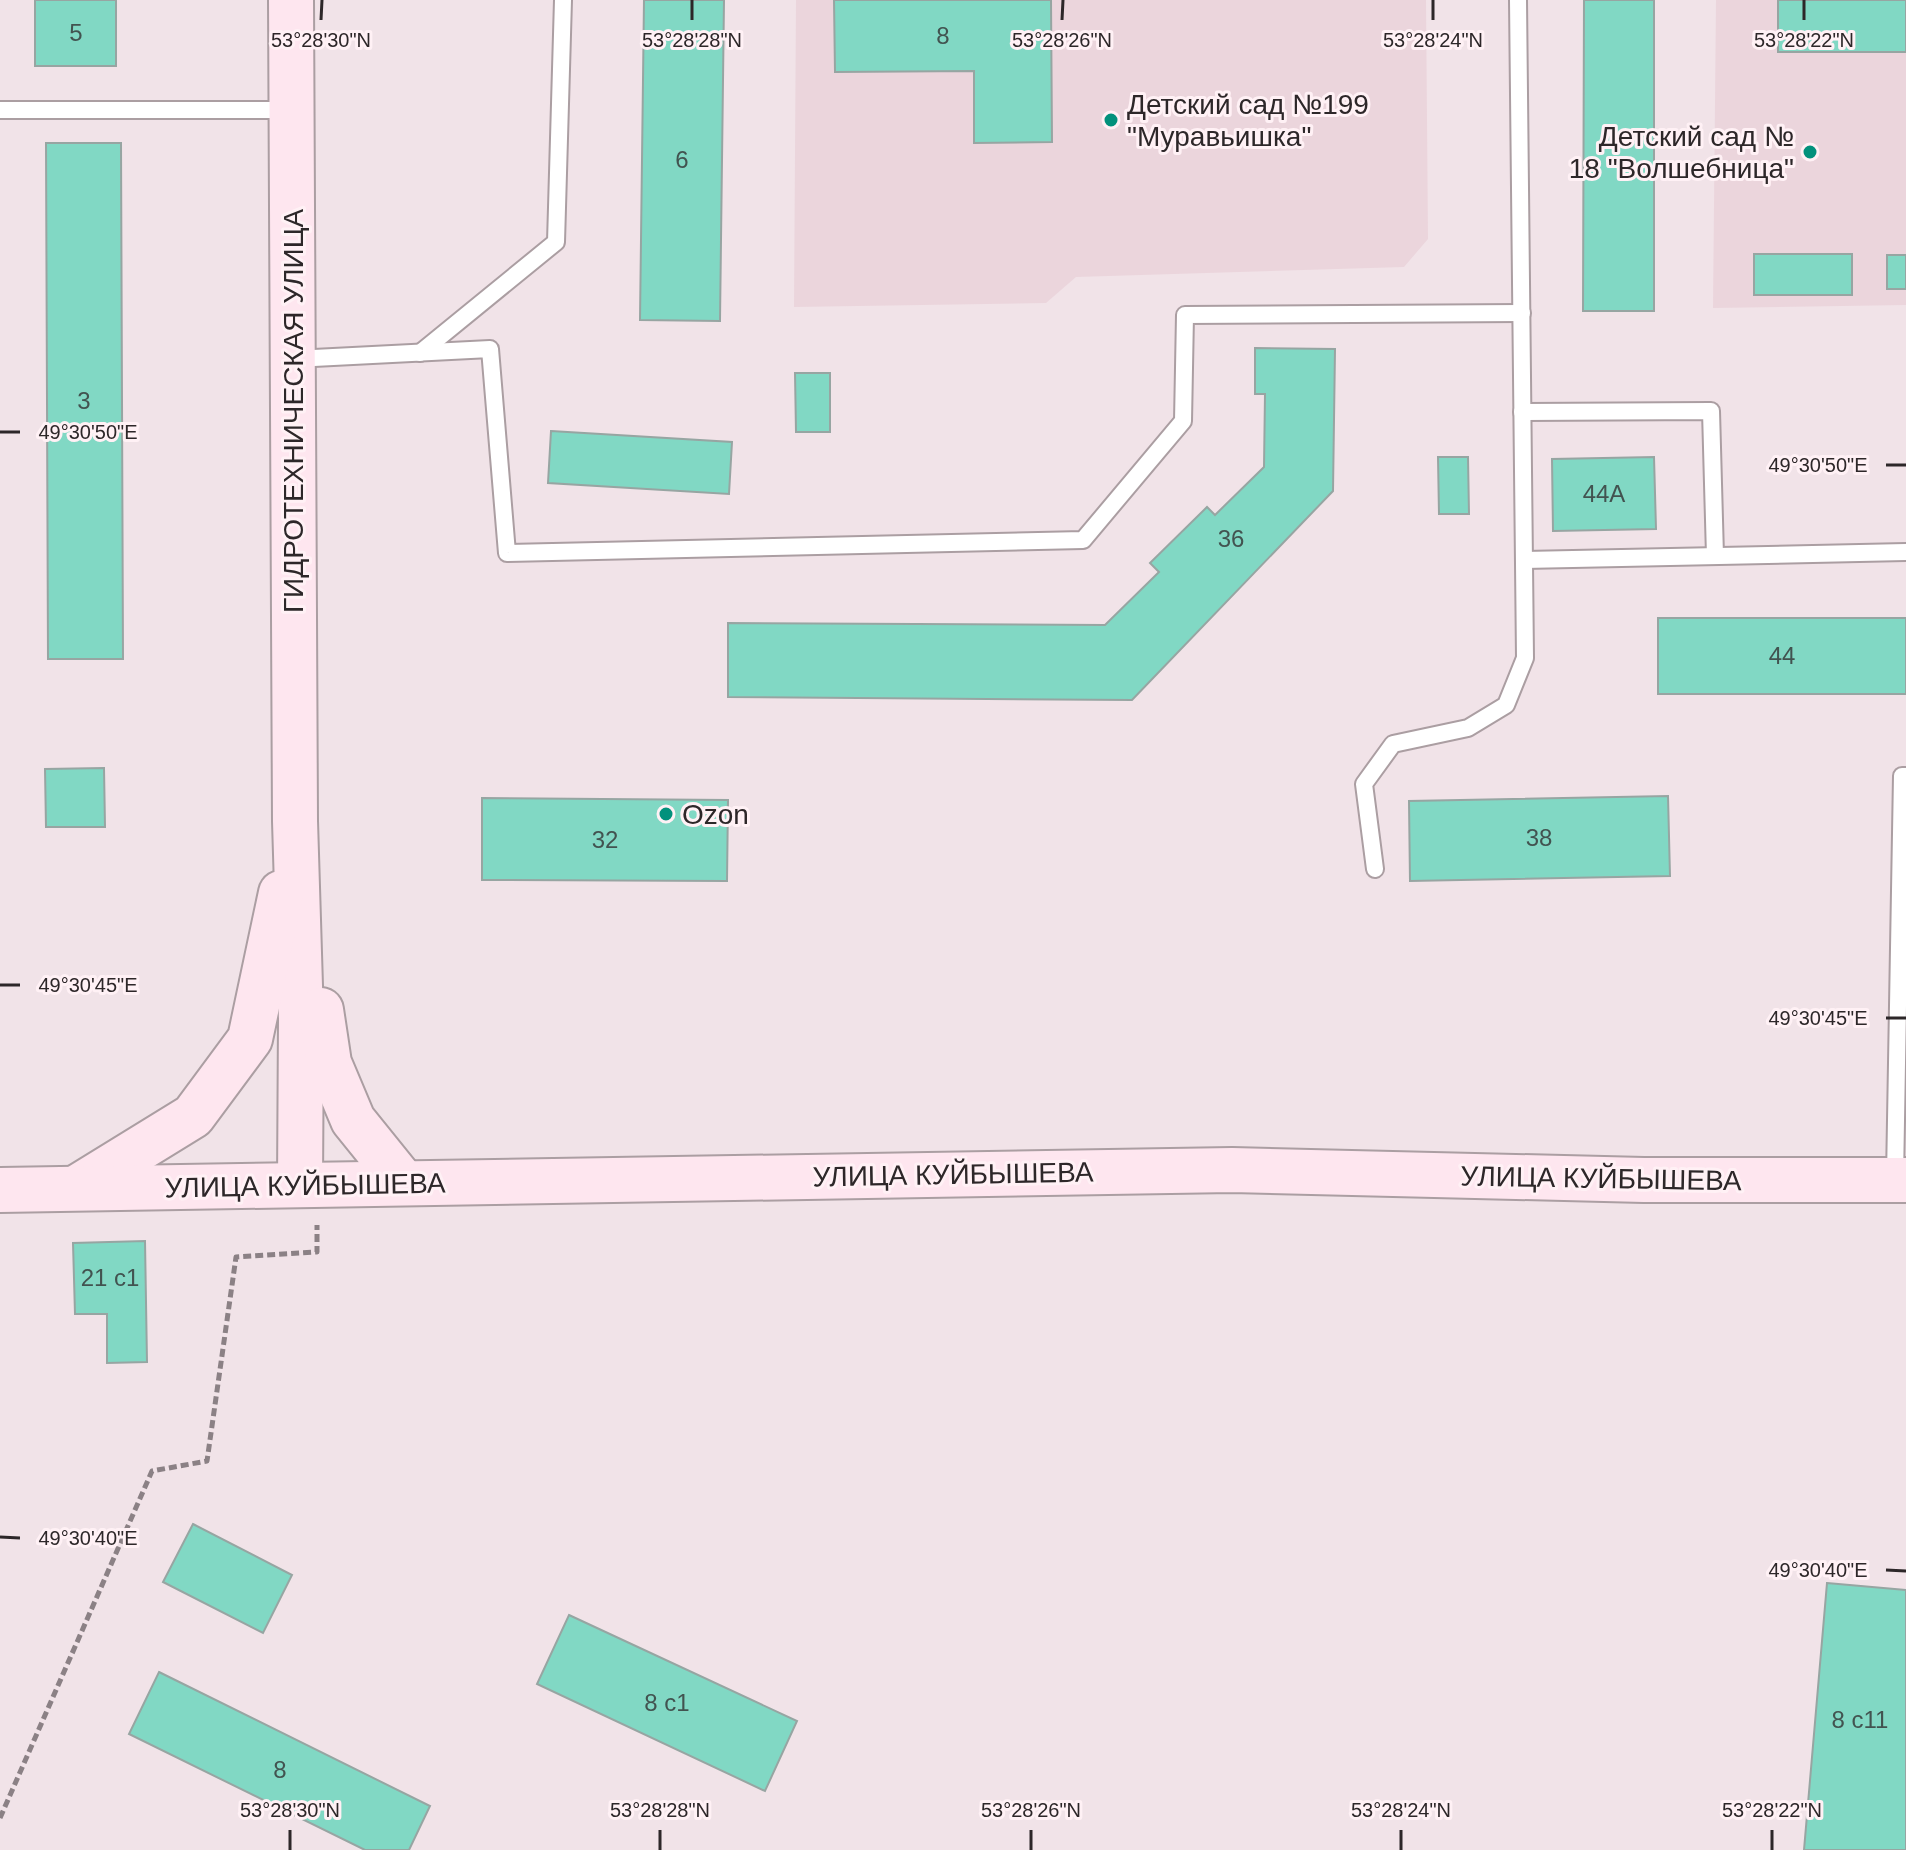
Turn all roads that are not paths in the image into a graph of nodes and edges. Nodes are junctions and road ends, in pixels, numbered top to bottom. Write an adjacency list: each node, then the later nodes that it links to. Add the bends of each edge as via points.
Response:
1 (291, 0): 5 (main road, ГИДРОТЕХНИЧЕСКАЯ УЛИЦА)
2 (563, 0): 7 (lane, via 556,242)
3 (1518, 0): 6 (lane)
4 (0, 110): 5 (lane)
5 (292, 110): 8 (main road, ГИДРОТЕХНИЧЕСКАЯ УЛИЦА)
6 (1522, 313): 7 (lane, via 1185,315 1183,421 1083,540 507,553 490,349); 9 (lane)
7 (420, 353): 8 (lane)
8 (292, 359): 14 (main road, ГИДРОТЕХНИЧЕСКАЯ УЛИЦА)
9 (1522, 412): 11 (lane, via 1711,411); 12 (lane)
10 (1906, 552): 11 (lane)
11 (1715, 556): 12 (lane)
12 (1524, 560): 15 (lane, via 1525,658 1506,705 1468,728 1393,744 1364,784)
13 (1906, 776): 16 (lane)
14 (295, 821): 17 (main road, via 329,1063 353,1120); 18 (main road, via 285,1021); 20 (main road, via 250,1039 193,1116)
15 (1375, 869)
16 (1901, 1180): 17 (main road, УЛИЦА КУЙБЫШЕВА, via 1232,1170)
17 (403, 1182): 18 (main road, УЛИЦА КУЙБЫШЕВА)
18 (296, 1184): 20 (main road, УЛИЦА КУЙБЫШЕВА)
19 (0, 1190): 20 (main road, УЛИЦА КУЙБЫШЕВА)
20 (74, 1190)

